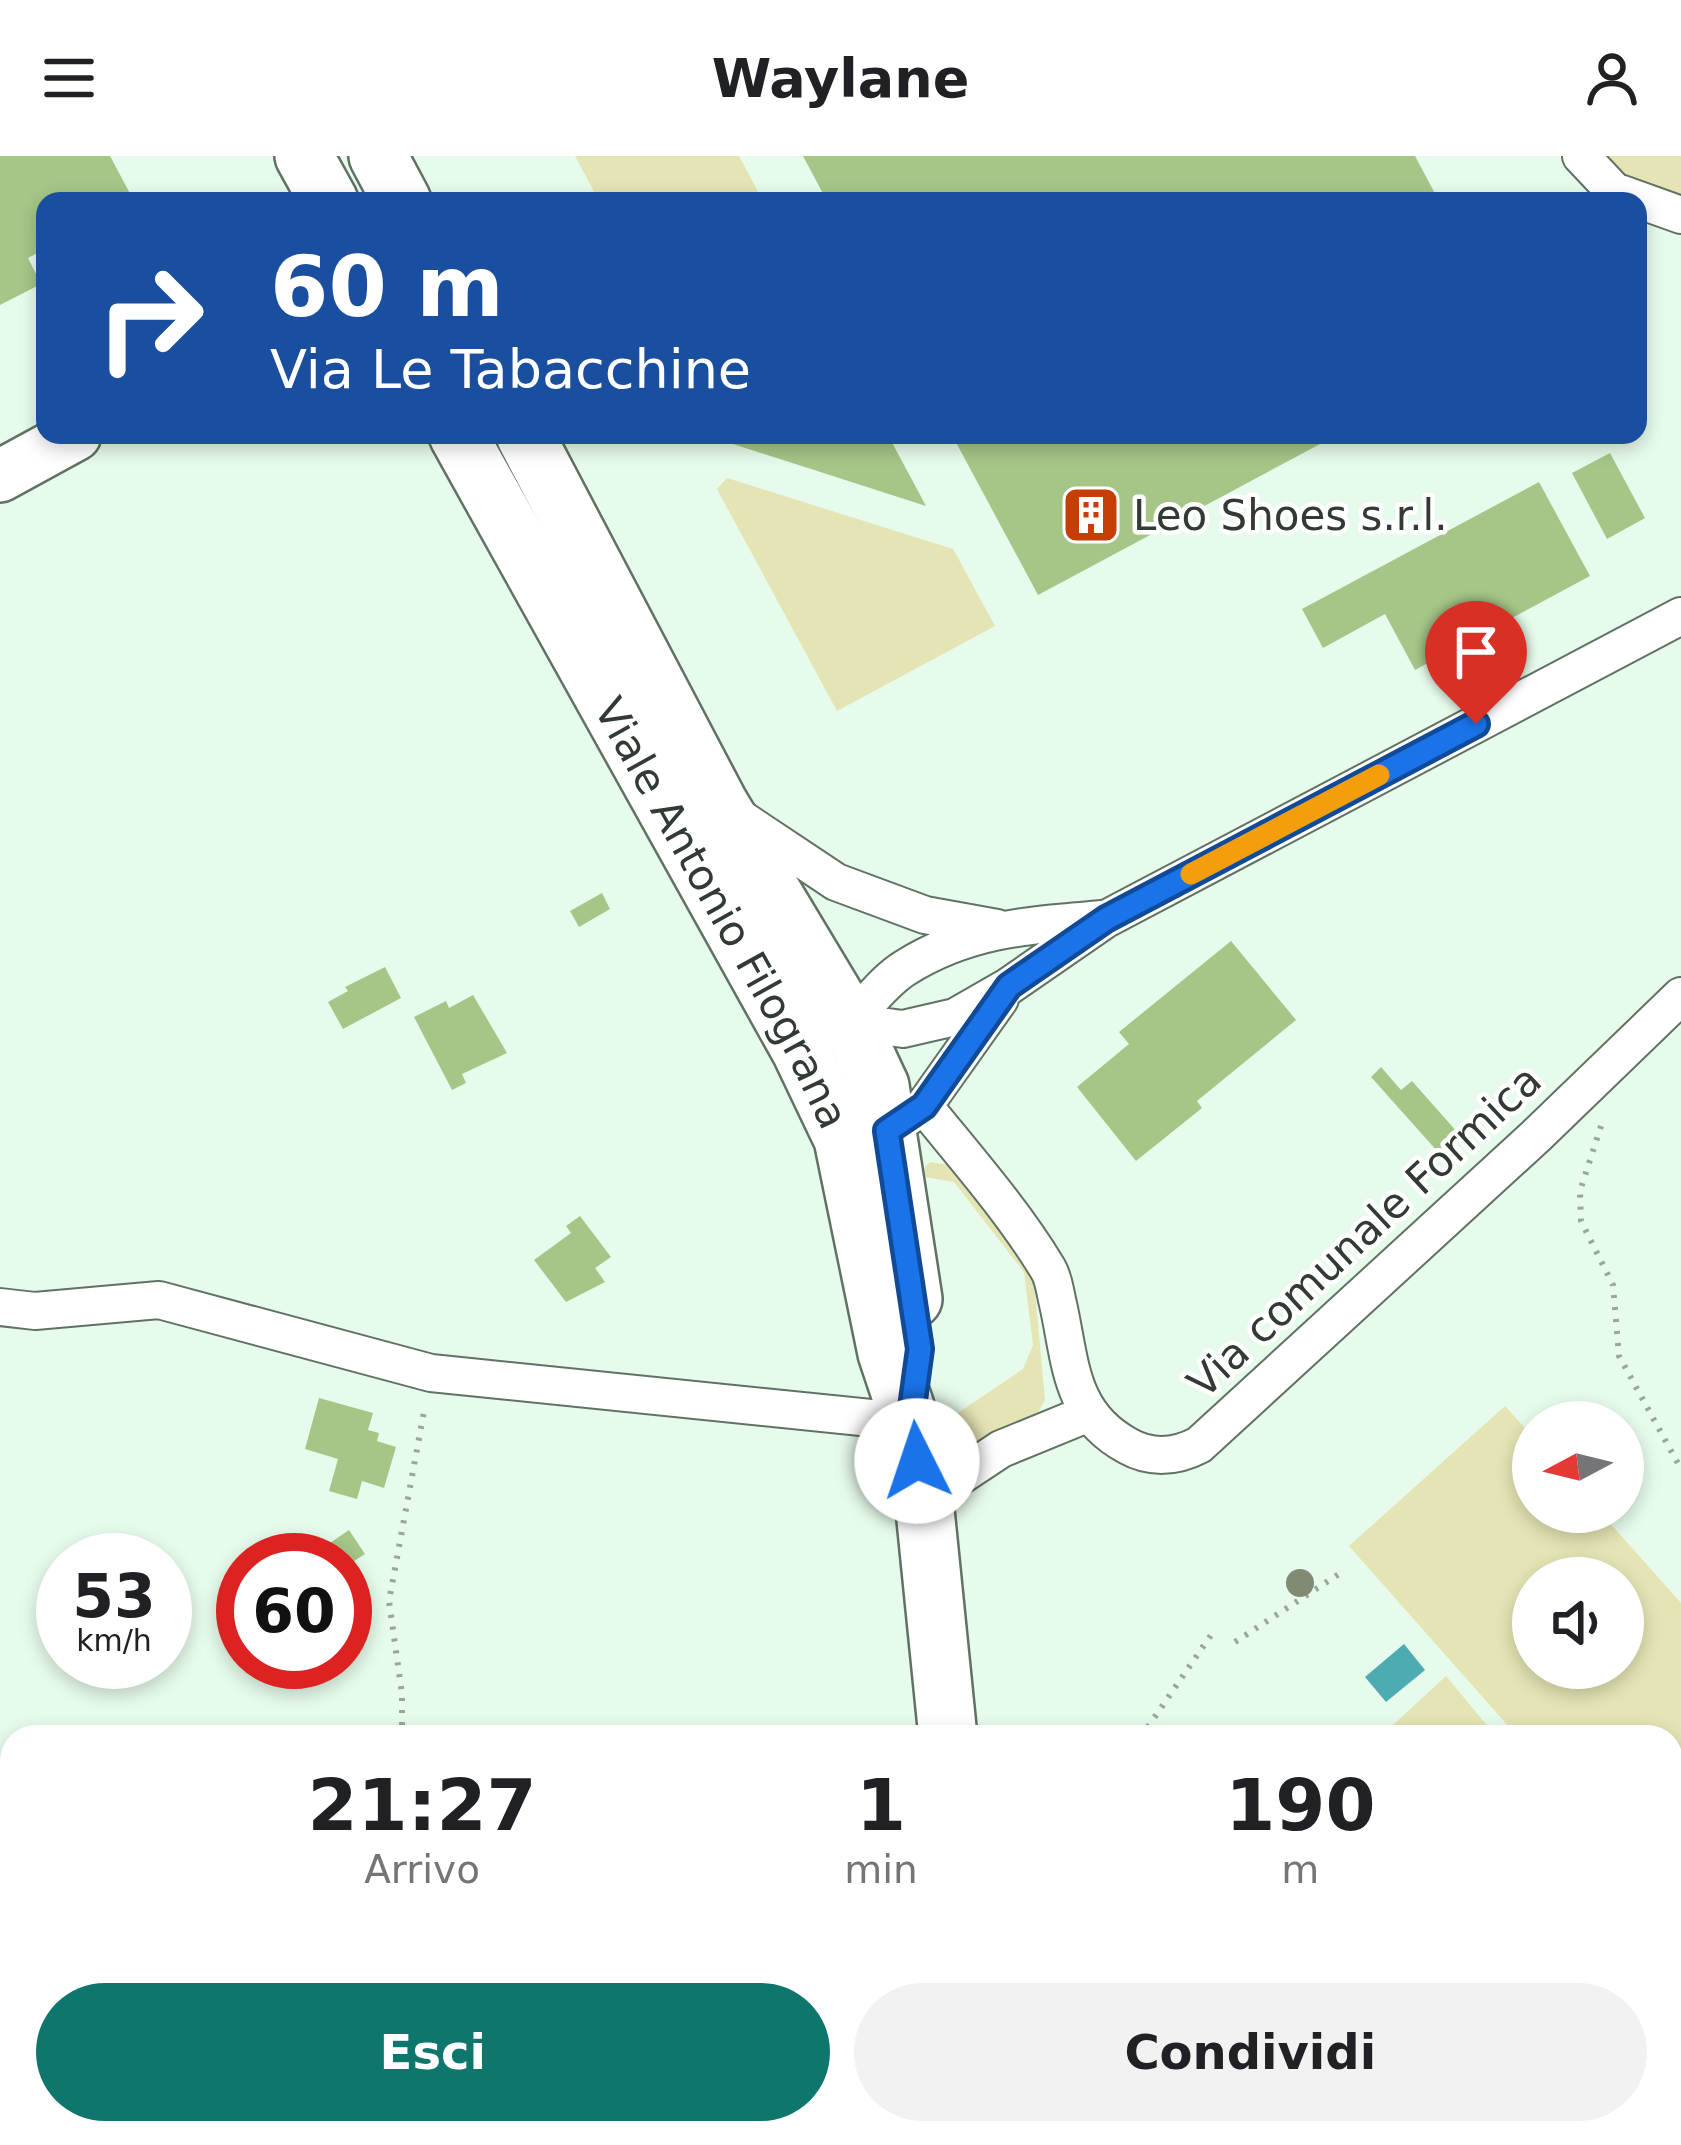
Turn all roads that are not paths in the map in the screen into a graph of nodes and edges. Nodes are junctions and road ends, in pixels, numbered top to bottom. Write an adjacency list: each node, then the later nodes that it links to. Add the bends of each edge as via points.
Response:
1 (304, 156): 4 (main road)
2 (378, 156): 5 (main road)
3 (1582, 156): 6 (street)
4 (324, 192)
5 (397, 192)
6 (1617, 192)
7 (1647, 202): 8 (street)
8 (1681, 214)
9 (59, 444): 12 (street)
10 (463, 444): 20 (main road, Viale Antonio Filograna)
11 (530, 444): 14 (main road, Viale Antonio Filograna)
12 (0, 476)
13 (1681, 616): 15 (street)
14 (719, 804): 16 (street, via 836,882 925,915); 19 (main road, Viale Antonio Filograna)
15 (1106, 919): 16 (street); 17 (street)
16 (1000, 928): 19 (street, via 902,969)
17 (1009, 986): 19 (street, via 955,1017 903,1029); 21 (street)
18 (1681, 996): 23 (street, Via comunale Formica, via 1198,1445 1150,1455 1108,1434)
19 (850, 1022): 20 (street); 21 (main road, Viale Antonio Filograna, via 880,1086)
20 (801, 1051): 21 (main road, Viale Antonio Filograna)
21 (884, 1125): 23 (street, via 1051,1273 1072,1383); 24 (main road, Viale Antonio Filograna, via 920,1349)
22 (0, 1307): 24 (street, via 159,1300 431,1373)
23 (1089, 1413): 25 (street, via 1001,1449)
24 (910, 1422): 25 (main road, Viale Antonio Filograna)
25 (924, 1500): 26 (main road, Viale Antonio Filograna)
26 (946, 1725)

